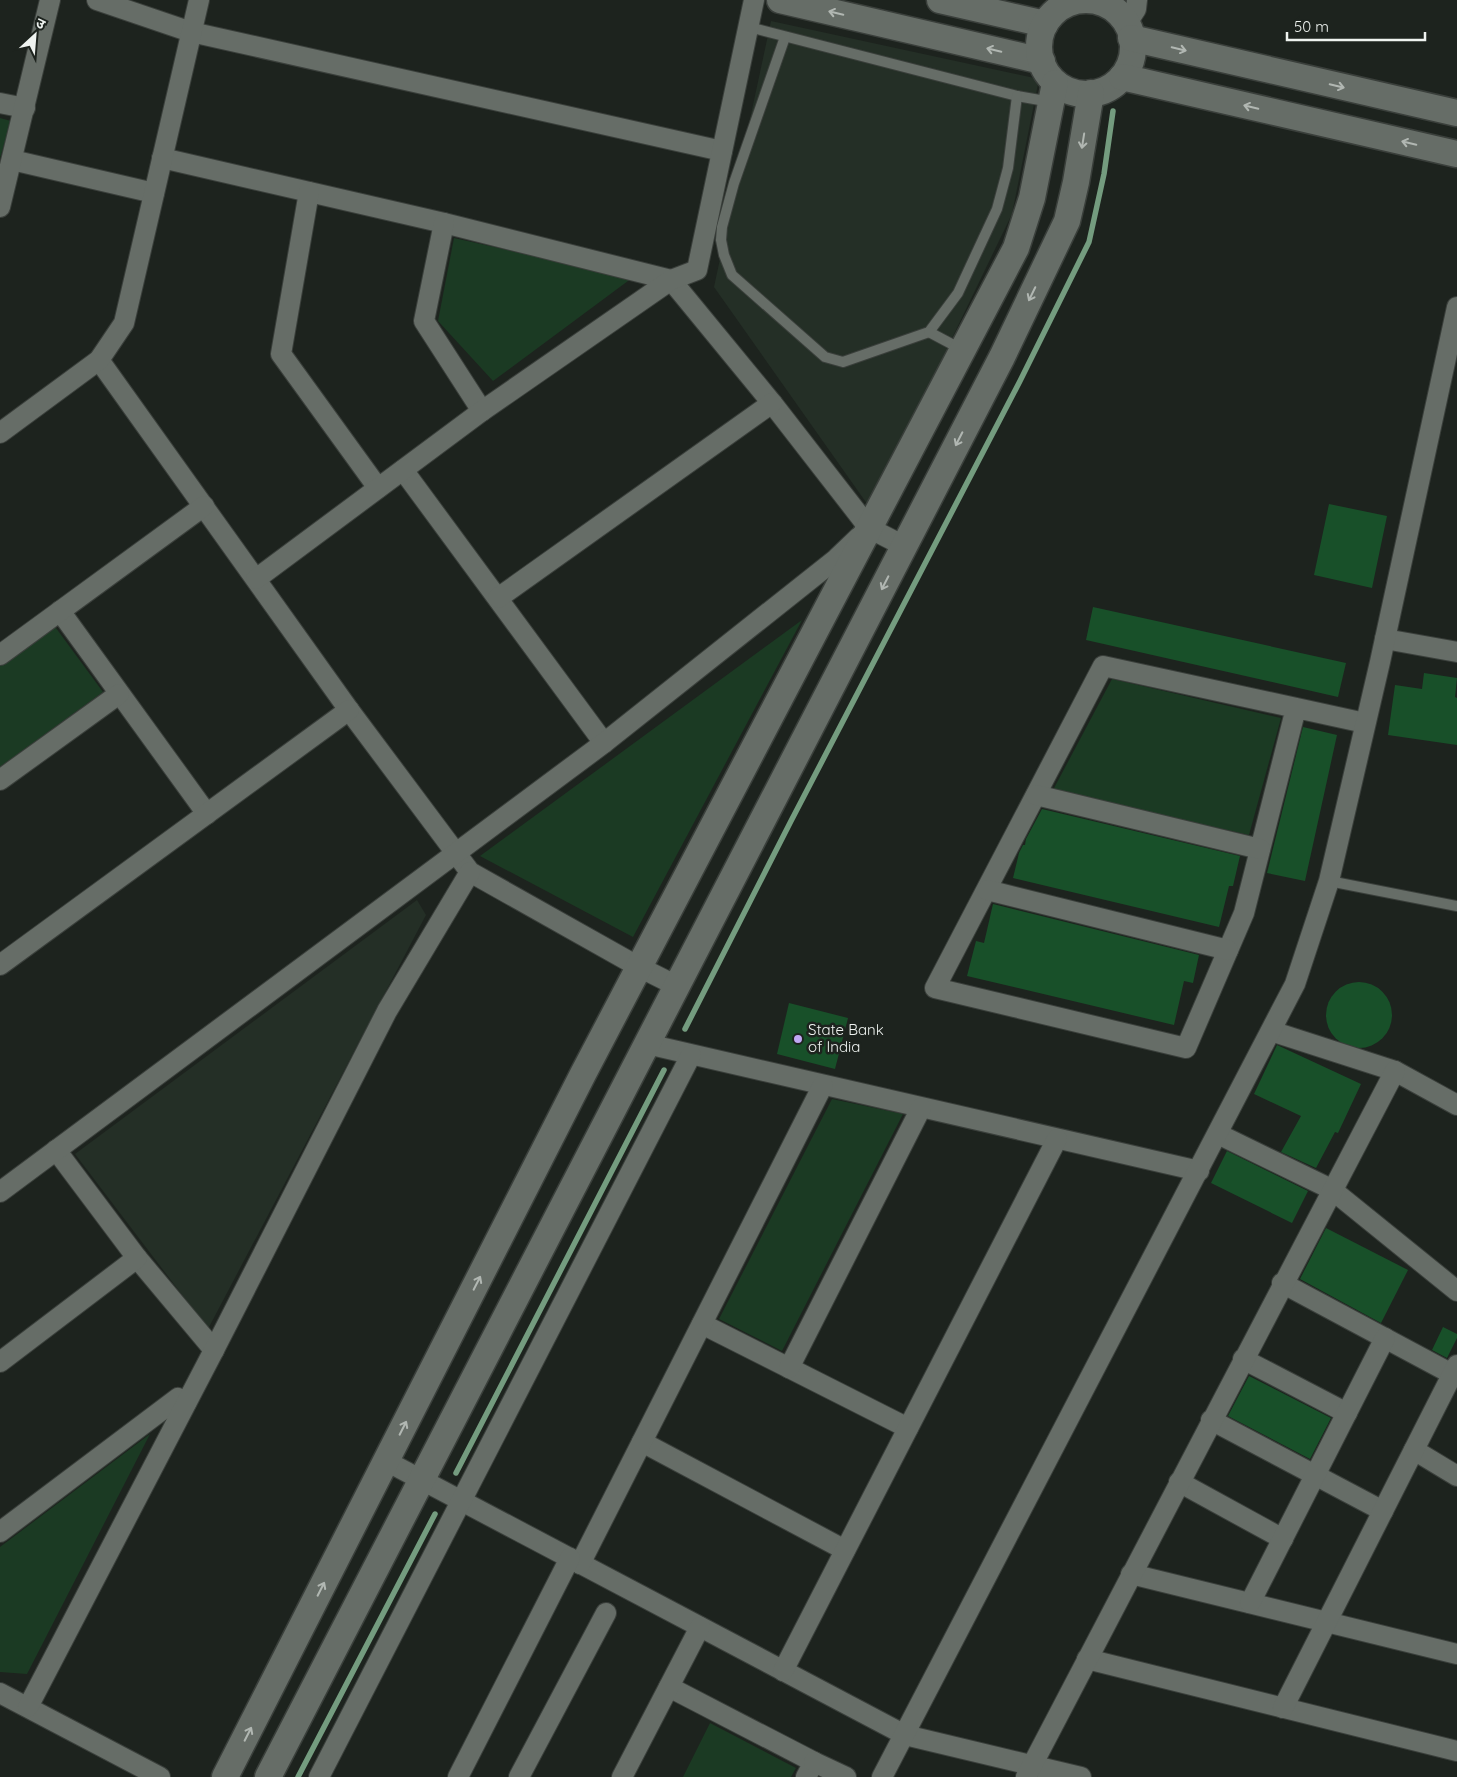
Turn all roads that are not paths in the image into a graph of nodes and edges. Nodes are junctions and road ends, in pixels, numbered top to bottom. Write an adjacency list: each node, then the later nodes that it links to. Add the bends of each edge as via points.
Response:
1 (97, 0): 13 (street)
2 (199, 0): 13 (street)
3 (754, 0): 11 (street)
4 (780, 0): 15 (street, one-way to 4)
5 (940, 0): 10 (street)
6 (1078, 0): 9 (street); 10 (street, via 1062,6)
7 (1137, 0): 12 (street)
8 (47, 1): 21 (street)
9 (1106, 3): 12 (street, via 1115,10)
10 (1046, 24): 15 (street, via 1039,42)
11 (748, 27): 14 (lane); 23 (street)
12 (1129, 31): 16 (street, via 1133,43 1132,59); 22 (street, one-way to 22)
13 (191, 32): 23 (street); 25 (street)
14 (785, 37): 19 (lane); 33 (lane, via 722,227 724,255 732,275 825,357 842,362)
15 (1042, 61): 17 (street)
16 (1122, 77): 18 (street, via 1109,88); 24 (street, one-way to 16)
17 (1054, 93): 18 (street); 19 (lane); 34 (street, via 1032,198 1016,248)
18 (1091, 93): 43 (street, one-way to 43, via 1067,221 1002,357)
19 (1017, 96): 33 (lane, via 1008,168 997,209 958,293)
20 (0, 103): 21 (street)
21 (25, 108): 26 (street)
22 (1457, 113)
23 (722, 151): 31 (street, via 697,270)
24 (1457, 154)
25 (162, 158): 27 (street); 28 (street)
26 (12, 160): 28 (street); 29 (street)
27 (309, 192): 30 (street); 40 (street, via 281,354)
28 (154, 193): 35 (street, via 124,323)
29 (0, 207)
30 (444, 223): 31 (street); 37 (street, via 424,321)
31 (671, 280): 36 (street); 37 (street)
32 (1457, 307): 47 (street)
33 (929, 332): 34 (lane)
34 (962, 350): 42 (street)
35 (99, 360): 38 (street); 41 (street)
36 (772, 403): 42 (street); 45 (street)
37 (482, 411): 39 (street)
38 (0, 434)
39 (403, 470): 40 (street); 45 (street)
40 (378, 488): 44 (street)
41 (204, 506): 44 (street); 46 (street)
42 (869, 528): 43 (street); 54 (street, via 836,559); 66 (street)
43 (904, 546): 67 (street, one-way to 67)
44 (256, 579): 52 (street)
45 (498, 598): 54 (street)
46 (60, 611): 49 (street); 50 (street)
47 (1385, 639): 48 (street); 53 (street)
48 (1457, 652)
49 (0, 655)
50 (119, 694): 55 (street); 57 (street)
51 (1296, 708): 53 (street); 56 (street, via 1103,666); 58 (street)
52 (349, 710): 57 (street); 59 (street)
53 (1365, 723): 61 (street)
54 (604, 743): 59 (street)
55 (0, 780)
56 (1036, 795): 58 (street); 62 (street)
57 (207, 814): 65 (street)
58 (1260, 849): 64 (street, via 1244,914)
59 (455, 853): 60 (street); 77 (street)
60 (470, 872): 66 (street); 86 (street, via 387,1012)
61 (1329, 881): 63 (lane); 68 (street, via 1295,984)
62 (987, 890): 64 (street); 64 (street, via 935,988 1186,1048)
63 (1457, 906)
64 (1228, 950)
65 (0, 965)
66 (639, 967): 67 (street); 97 (street, one-way to 66)
67 (677, 986): 69 (street)
68 (1271, 1031): 71 (street); 75 (street)
69 (647, 1044): 70 (street); 100 (street)
70 (691, 1055): 72 (street); 102 (street)
71 (1394, 1071): 73 (street); 79 (street)
72 (823, 1085): 74 (street); 84 (street)
73 (1457, 1105)
74 (920, 1108): 76 (street); 89 (street)
75 (1218, 1134): 78 (street); 79 (street)
76 (1056, 1139): 78 (street); 94 (street)
77 (56, 1150): 80 (street); 81 (street)
78 (1199, 1171): 120 (street)
79 (1332, 1189): 82 (street); 83 (street)
80 (0, 1192)
81 (137, 1258): 86 (street); 88 (street)
82 (1282, 1283): 85 (street); 87 (street)
83 (1457, 1291)
84 (702, 1324): 89 (street); 95 (street)
85 (1385, 1338): 90 (street); 92 (street)
86 (214, 1350): 91 (street)
87 (1243, 1359): 92 (street); 93 (street)
88 (0, 1362)
89 (789, 1368): 94 (street)
90 (1455, 1370): 96 (street)
91 (186, 1403): 104 (street, via 178,1398); 118 (street)
92 (1347, 1413): 98 (street)
93 (1211, 1420): 98 (street); 101 (street)
94 (908, 1428): 106 (street)
95 (642, 1442): 106 (street); 107 (street)
96 (1414, 1450): 99 (street); 103 (street)
97 (386, 1461): 100 (street); 125 (street, one-way to 97)
98 (1315, 1476): 103 (street); 105 (street)
99 (1457, 1476)
100 (421, 1481): 102 (street); 126 (street)
101 (1179, 1482): 105 (street); 108 (street)
102 (462, 1502): 107 (street); 127 (street)
103 (1382, 1512): 111 (street)
104 (0, 1532)
105 (1283, 1538): 109 (street)
106 (845, 1550): 115 (street)
107 (575, 1561): 112 (street); 128 (street)
108 (1131, 1574): 109 (street); 114 (street)
109 (1250, 1603): 111 (street)
110 (606, 1613): 129 (street)
111 (1326, 1622): 113 (street); 119 (street)
112 (700, 1627): 115 (street); 116 (street)
113 (1457, 1654)
114 (1087, 1659): 119 (street); 123 (street)
115 (783, 1671): 120 (street)
116 (669, 1687): 122 (street); 130 (street)
117 (0, 1692): 118 (street)
118 (28, 1707): 124 (street)
119 (1283, 1708): 121 (street)
120 (905, 1734): 123 (street); 132 (street)
121 (1457, 1751)
122 (810, 1770): 131 (street)
123 (1029, 1771): 133 (street)
124 (160, 1777)
125 (225, 1777)
126 (268, 1777)
127 (319, 1777)
128 (458, 1777)
129 (520, 1777)
130 (622, 1777)
131 (846, 1777)
132 (882, 1777)
133 (1081, 1777)

